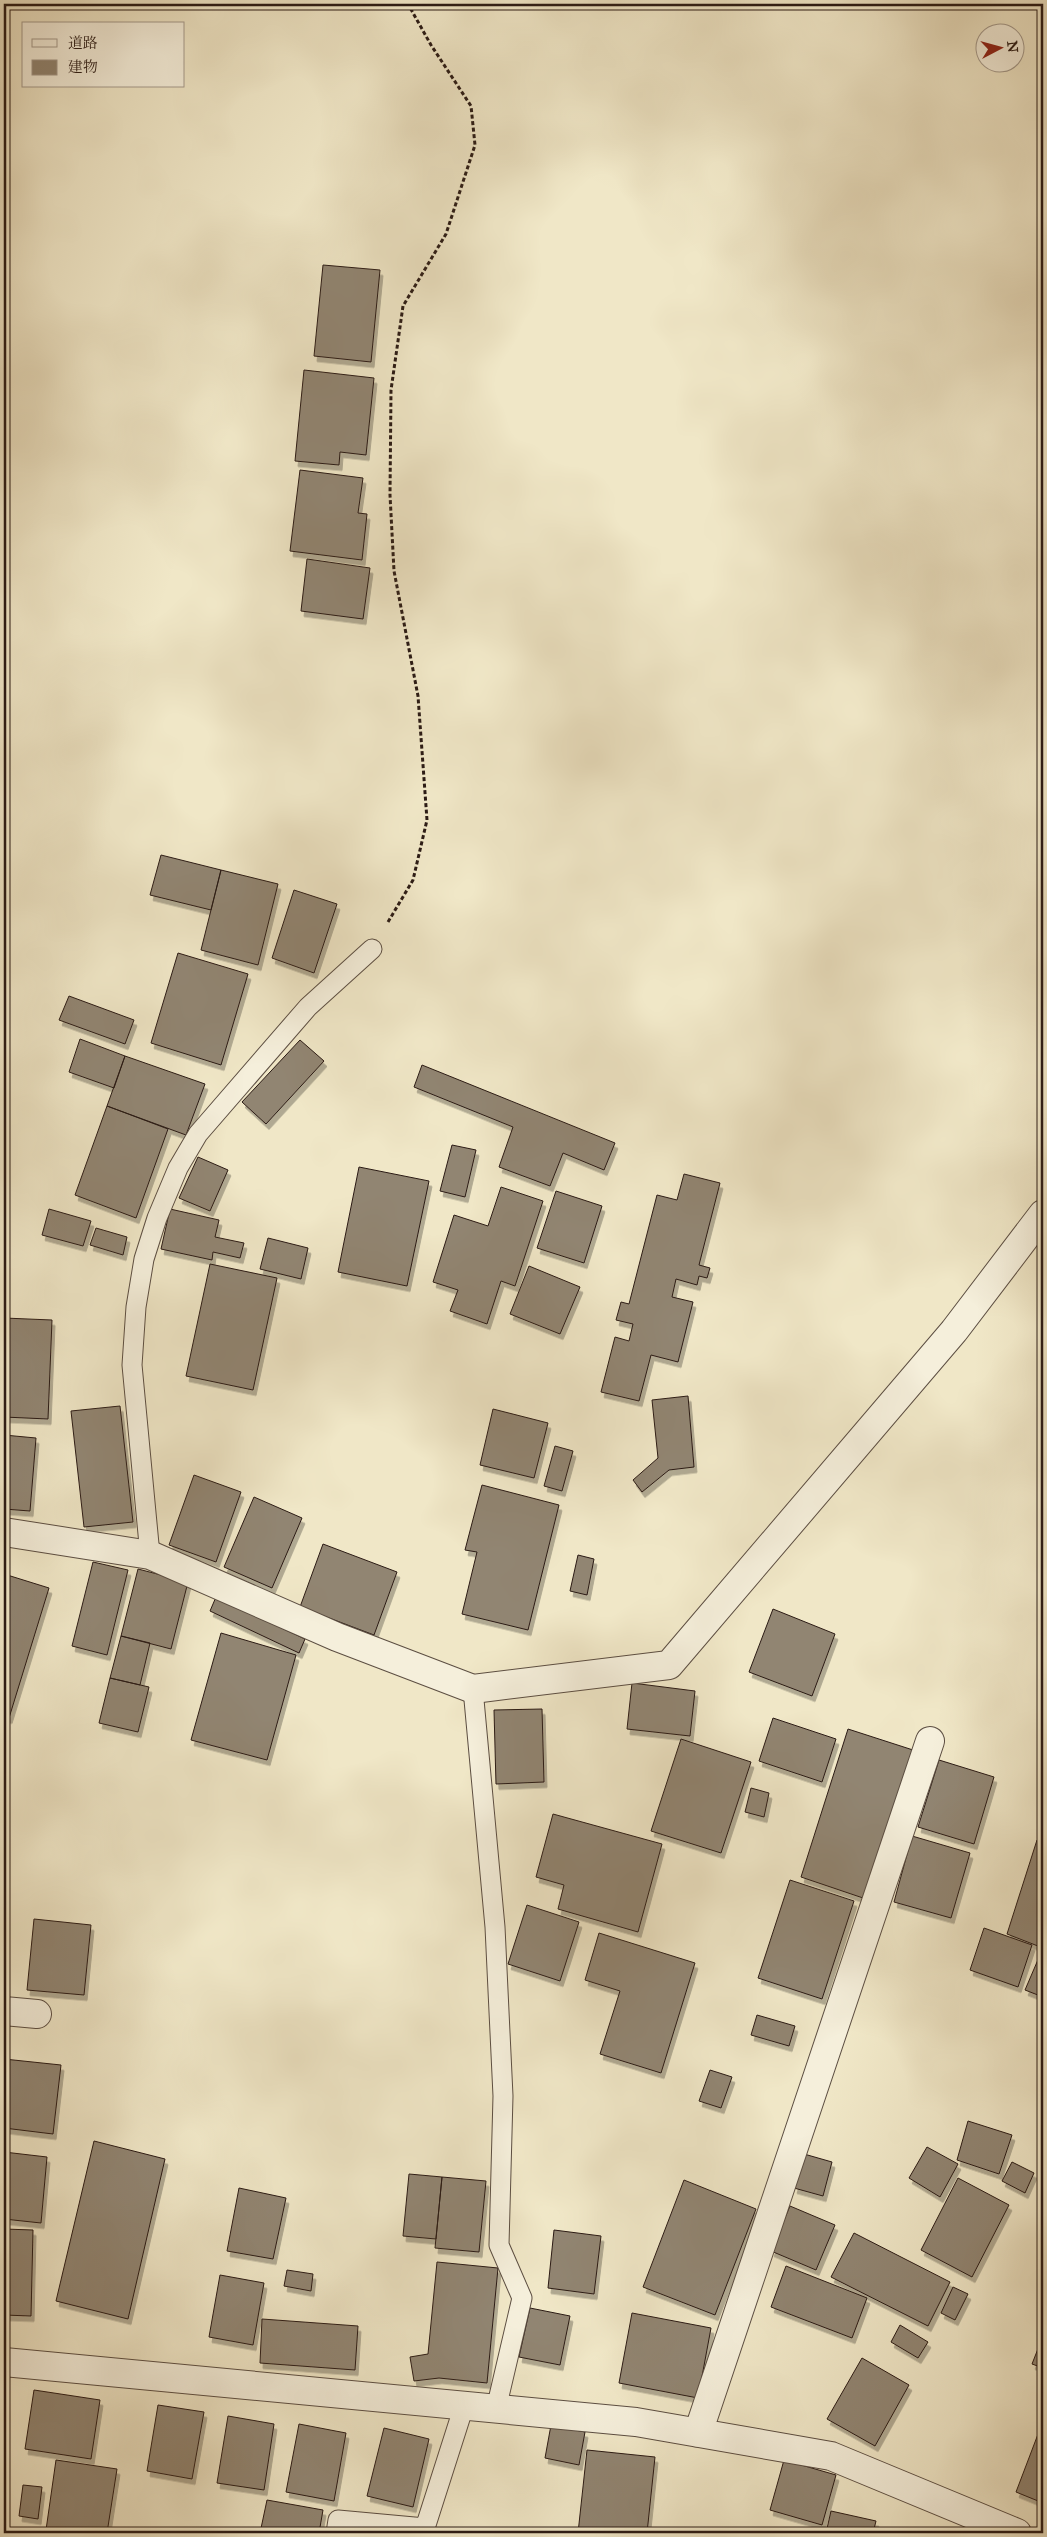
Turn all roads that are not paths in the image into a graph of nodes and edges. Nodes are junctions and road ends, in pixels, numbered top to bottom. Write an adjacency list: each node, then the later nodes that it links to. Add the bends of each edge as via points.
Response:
1 (372, 949): 4 (lane, via 308,1007 198,1134 178,1168 158,1218 144,1258 132,1365)
2 (1043, 1214): 5 (street, via 954,1331 669,1665)
3 (4, 1532): 4 (street)
4 (150, 1555): 5 (street, via 337,1637)
5 (472, 1689): 11 (lane, via 496,1937 503,2096 499,2245 522,2298)
6 (930, 1741): 12 (street)
7 (4, 2011): 8 (street)
8 (37, 2014)
9 (4, 2362): 10 (street)
10 (464, 2406): 11 (street); 13 (lane, via 425,2528 338,2520)
11 (496, 2409): 12 (street, via 636,2422)
12 (698, 2433): 14 (street, via 831,2456)
13 (336, 2533)
14 (1017, 2533)

